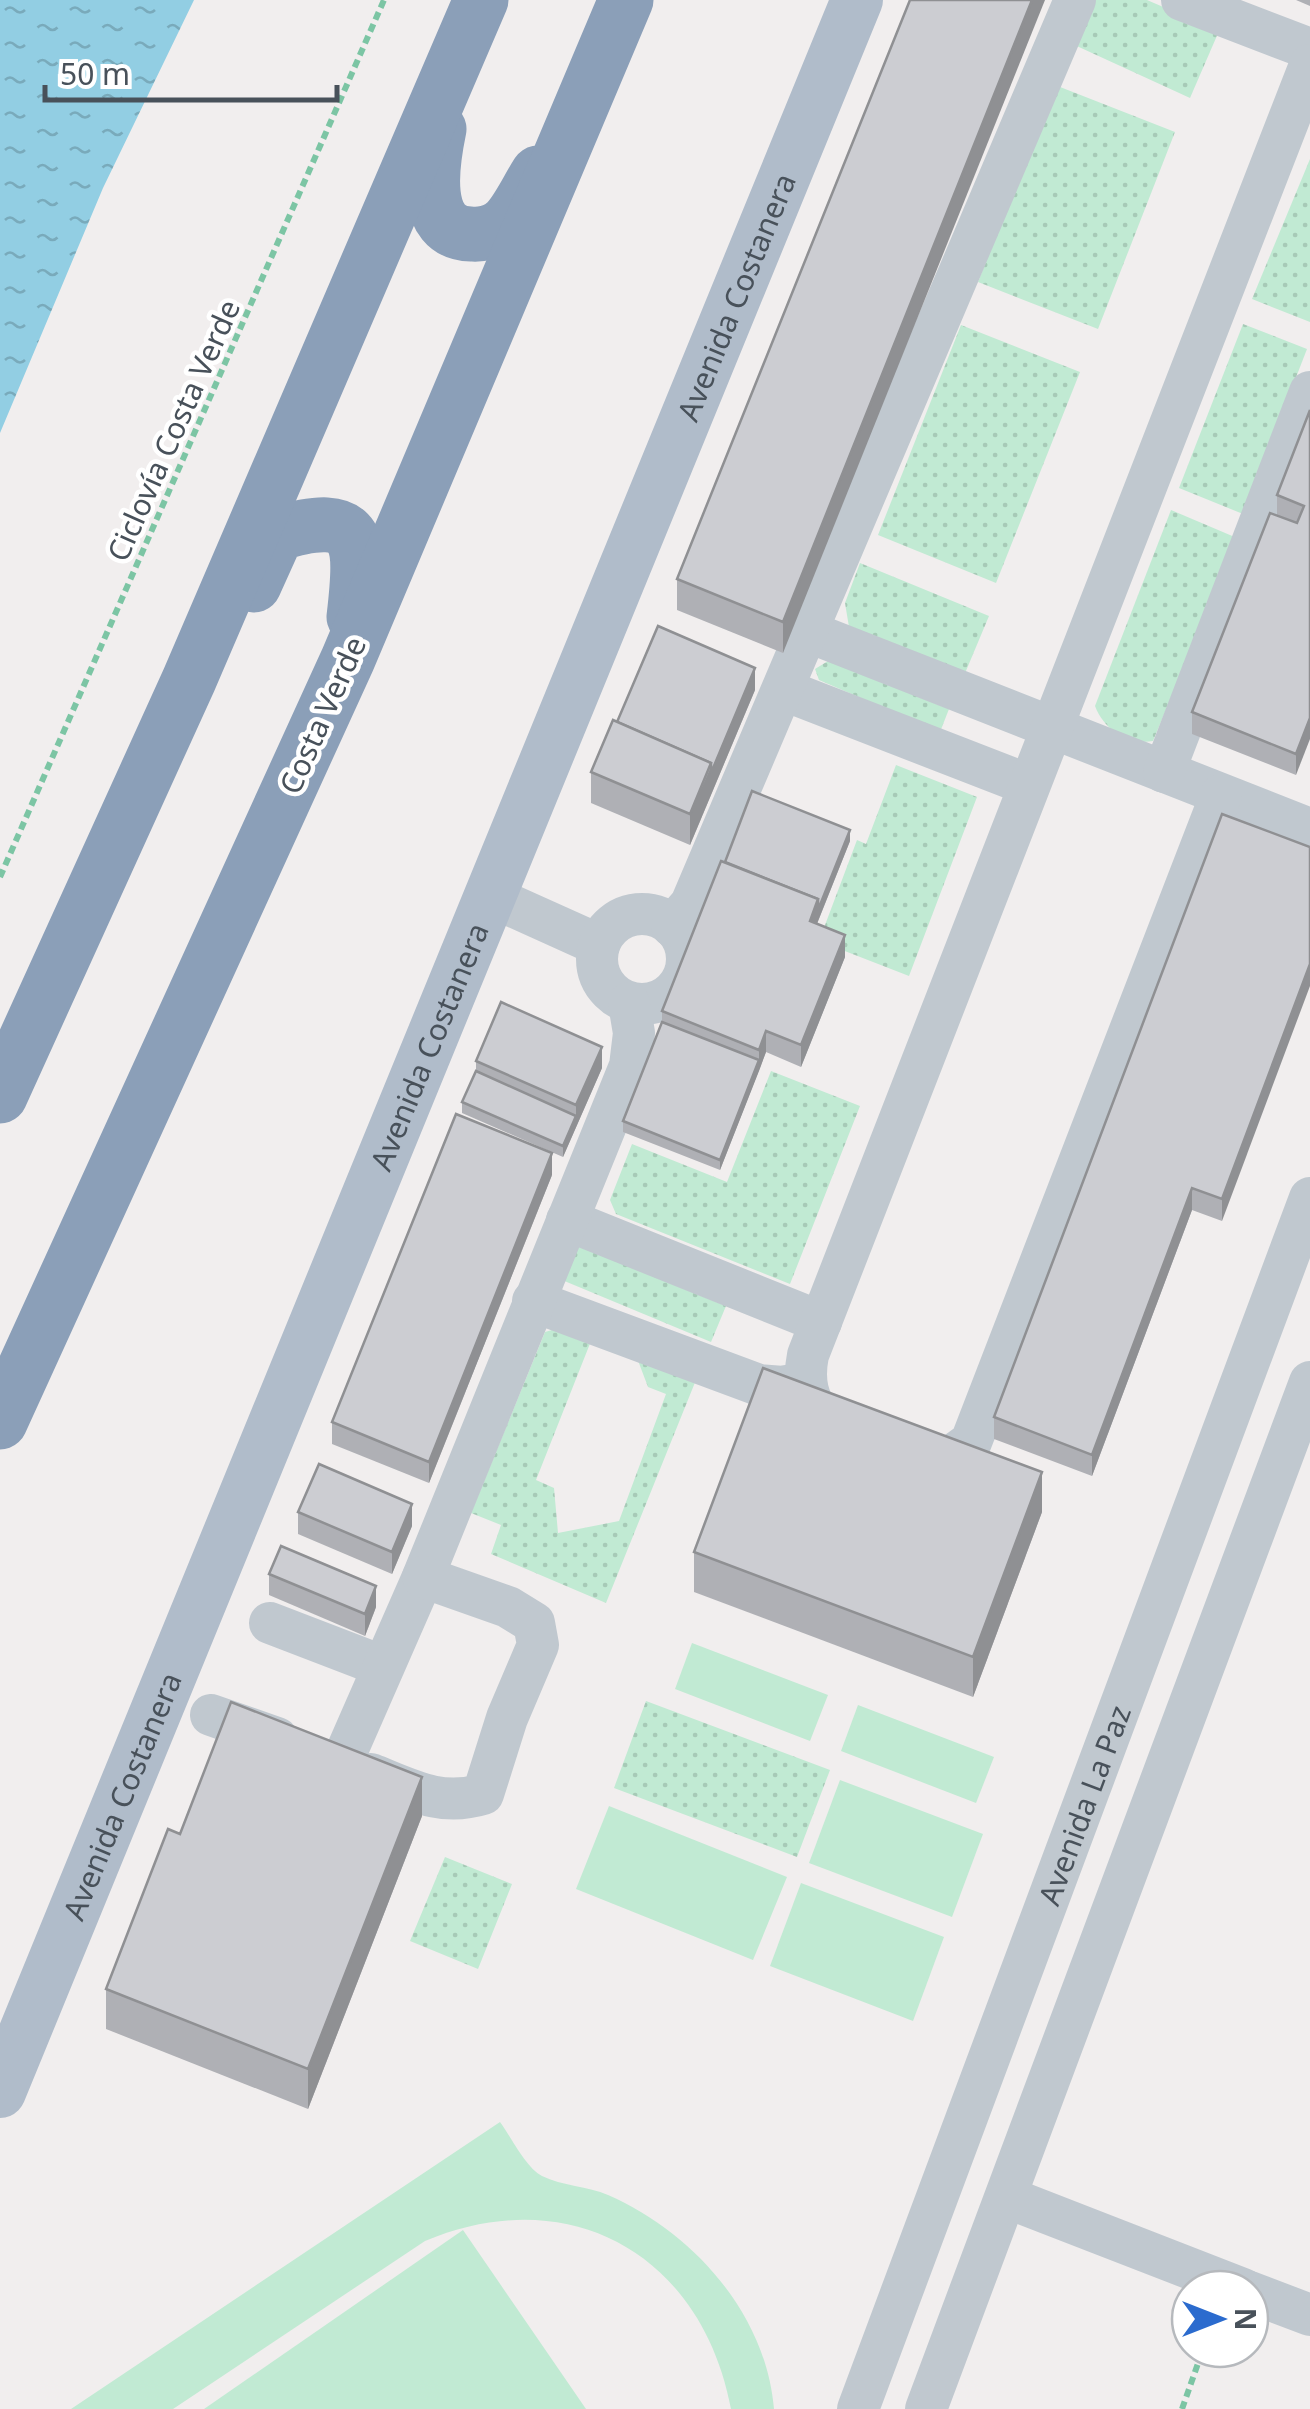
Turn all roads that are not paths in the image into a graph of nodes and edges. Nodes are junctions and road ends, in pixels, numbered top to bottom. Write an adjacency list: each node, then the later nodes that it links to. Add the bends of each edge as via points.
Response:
1 (480, 0): 7 (highway)
2 (626, 0): 9 (highway, Costa Verde)
3 (857, 0): 20 (main road, Avenida Costanera)
4 (1075, 0): 11 (street)
5 (1182, 0): 6 (street)
6 (1310, 49)
7 (452, 63): 9 (highway, via 430,172 434,203 446,227 461,234 503,226); 13 (highway)
8 (1310, 65): 15 (street)
9 (588, 98): 12 (highway, Costa Verde)
10 (1310, 392): 16 (street)
11 (809, 632): 14 (street); 15 (street)
12 (348, 659): 13 (highway, via 358,586 355,542 344,528 308,522 277,534 237,622); 31 (highway, Costa Verde)
13 (189, 680): 24 (highway)
14 (784, 690): 17 (street); 21 (street, via 691,904)
15 (1051, 728): 16 (street); 17 (street)
16 (1164, 772): 18 (street)
17 (1029, 785): 28 (street)
18 (1221, 795): 19 (street); 29 (street, via 971,1442 936,1461 832,1427)
19 (1310, 829)
20 (490, 896): 22 (street); 37 (main road, Avenida Costanera)
21 (672, 926): 22 (street, via 645,914 630,916 616,922); 23 (street, via 686,952 680,982 658,1002)
22 (599, 945): 23 (street, via 606,987)
23 (630, 1002): 26 (street, via 630,1066)
24 (0, 1096)
25 (1310, 1198): 42 (street, Avenida La Paz)
26 (567, 1220): 27 (street); 28 (street)
27 (533, 1301): 29 (street, via 759,1385); 32 (street)
28 (821, 1322): 29 (street)
29 (805, 1382)
30 (1310, 1382): 38 (street)
31 (0, 1422)
32 (423, 1578): 34 (street); 36 (street, via 534,1622 538,1646 484,1794 457,1802 428,1797)
33 (270, 1623): 34 (street)
34 (382, 1666): 36 (street)
35 (212, 1715): 36 (street)
36 (342, 1762)
37 (0, 2092)
38 (1006, 2197): 39 (street); 43 (street)
39 (1193, 2269)
40 (1270, 2299): 41 (street)
41 (1310, 2315)
42 (858, 2409)
43 (926, 2409)

